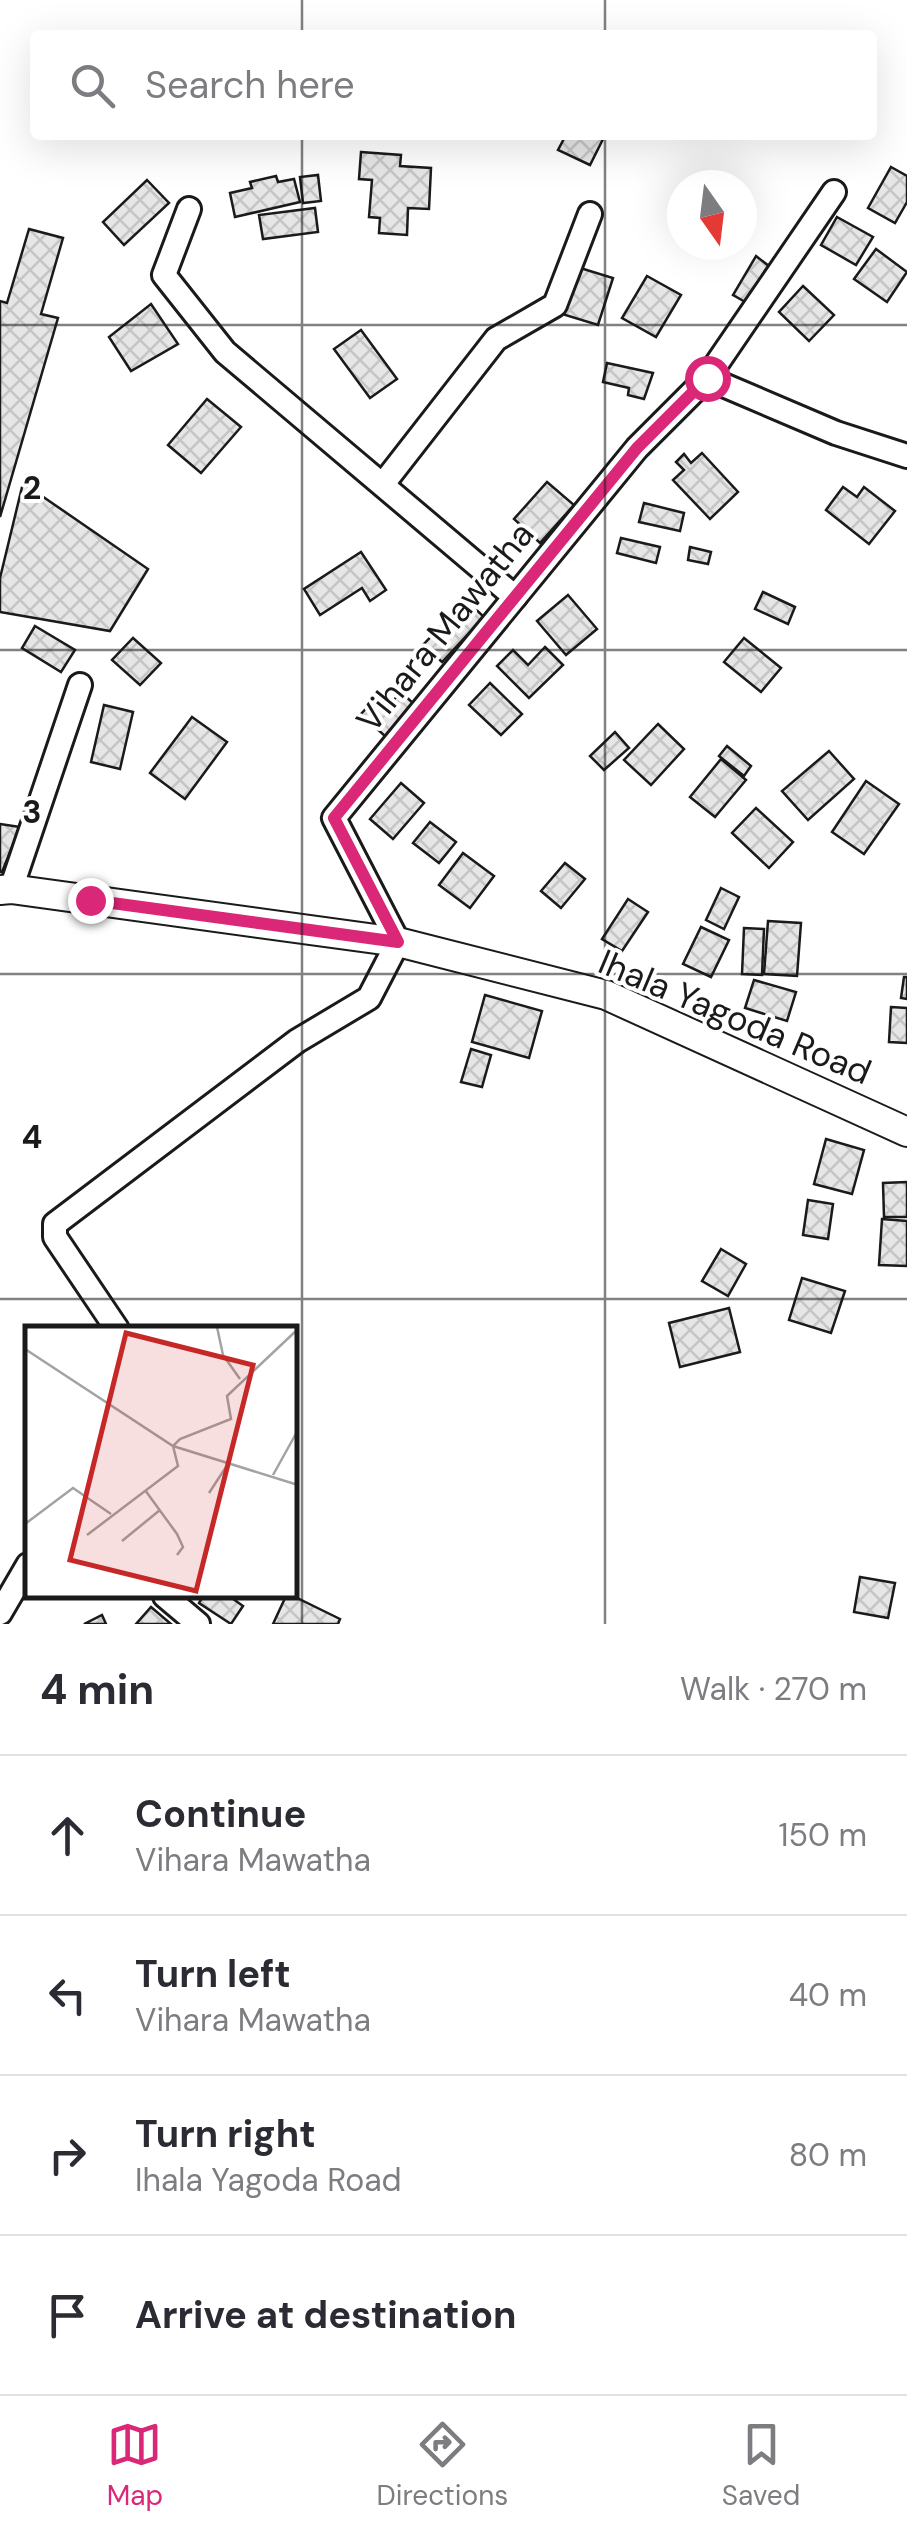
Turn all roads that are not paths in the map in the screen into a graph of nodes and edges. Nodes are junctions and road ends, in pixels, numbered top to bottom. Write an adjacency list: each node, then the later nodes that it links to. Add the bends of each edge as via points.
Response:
1 (834, 192): 4 (street, Vihara Mawatha)
2 (190, 209): 6 (street, via 164,275 225,352)
3 (590, 214): 6 (street, via 555,305 496,339)
4 (707, 378): 5 (street); 7 (street, Vihara Mawatha, via 637,448)
5 (907, 456)
6 (382, 484): 7 (street)
7 (514, 598): 10 (street, Vihara Mawatha, via 334,818)
8 (80, 685): 9 (street)
9 (5, 890): 10 (street, Ihala Yagoda Road)
10 (398, 942): 11 (street, Ihala Yagoda Road, via 606,995); 12 (street, via 368,998 297,1041 55,1224 54,1236)
11 (907, 1132)
12 (115, 1326)
13 (25, 1570): 15 (street)
14 (169, 1599): 16 (street)
15 (0, 1613)
16 (198, 1624)

